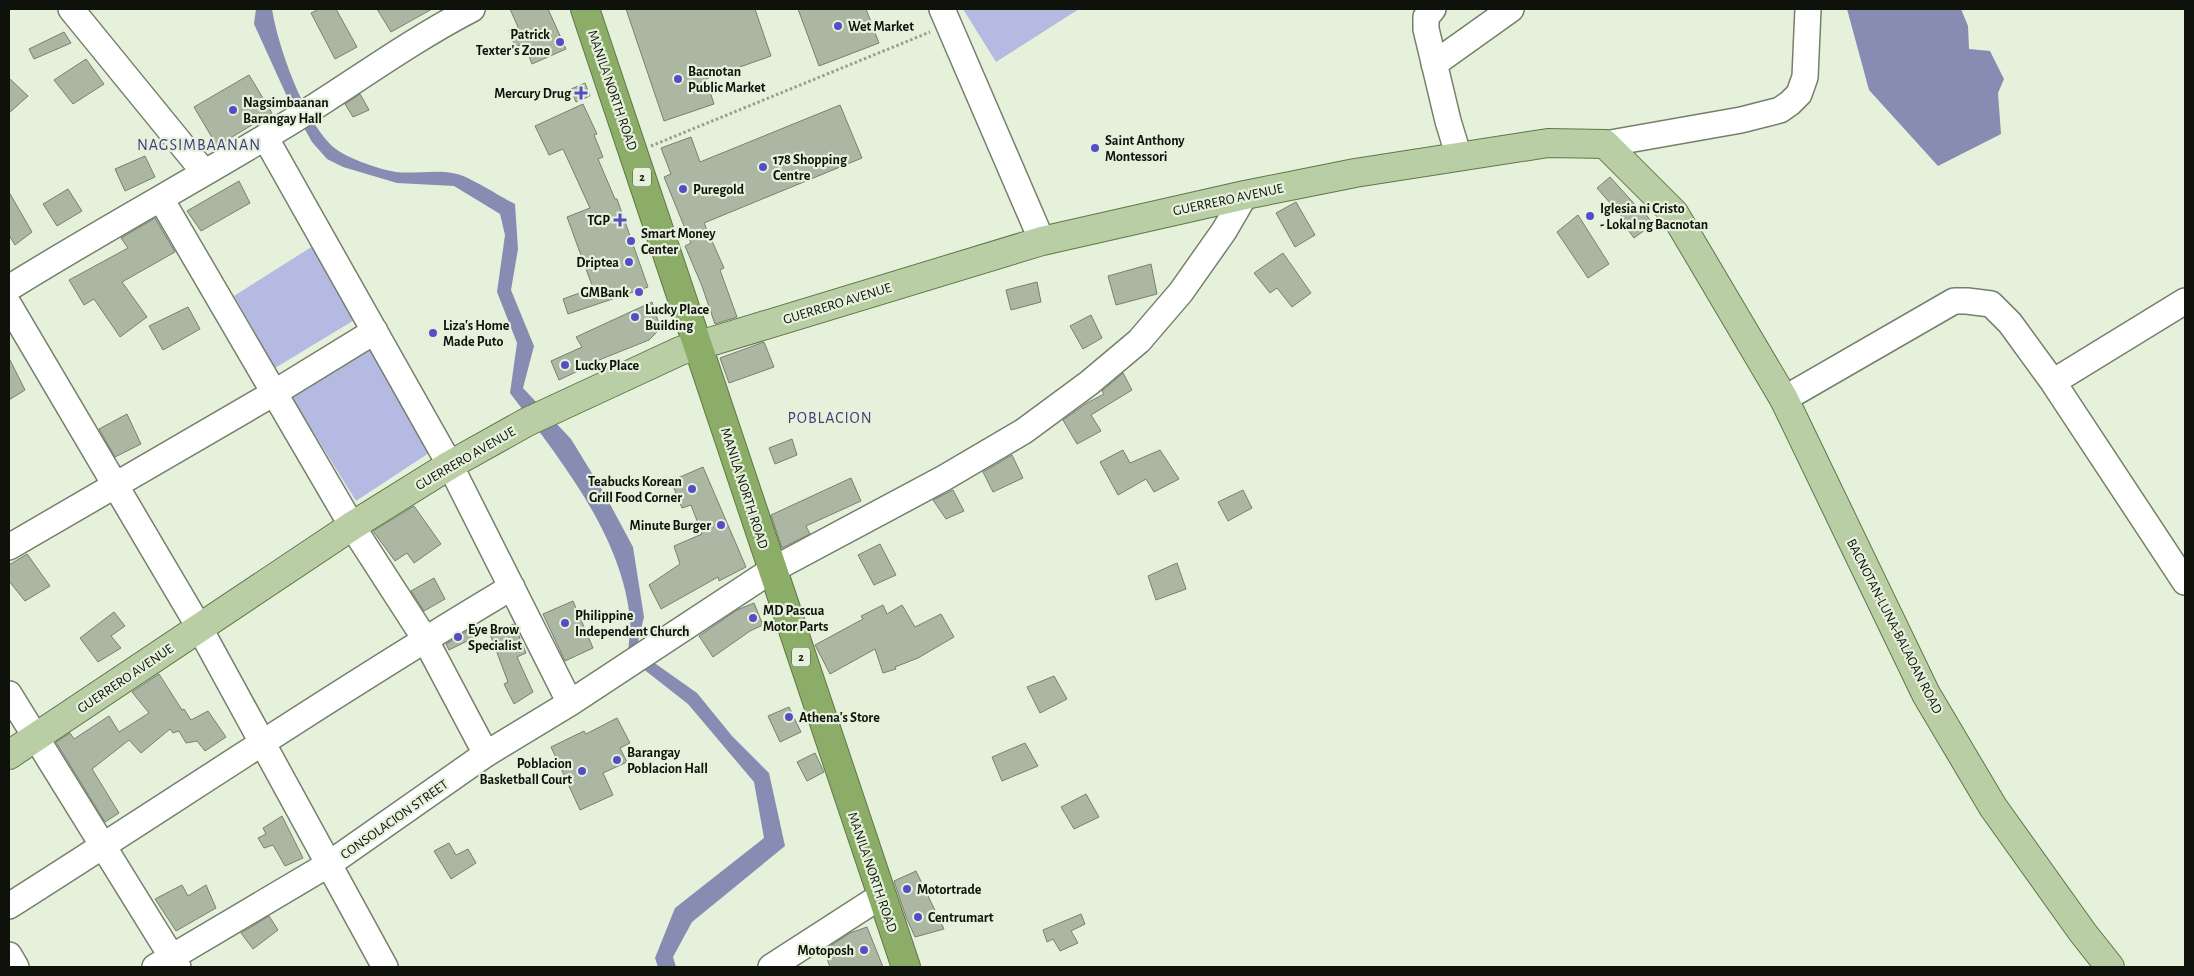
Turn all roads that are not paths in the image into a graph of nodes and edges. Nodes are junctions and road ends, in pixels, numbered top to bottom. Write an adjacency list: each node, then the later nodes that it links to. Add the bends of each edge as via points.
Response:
1 (71, 9): 12 (street)
2 (472, 9): 9 (street)
3 (585, 9): 20 (highway, MANILA NORTH ROAD / 2)
4 (1433, 9): 8 (street, via 1426,17 1426,23)
5 (1511, 9): 8 (street)
6 (1808, 9): 10 (street, via 1808,53 1803,86 1799,94 1780,110)
7 (945, 16): 15 (street)
8 (1434, 64): 11 (street)
9 (265, 137): 12 (street); 19 (street)
10 (1605, 144): 11 (main road, GUERRERO AVENUE, via 1548,144); 23 (main road, BACNOTAN-LUNA-BALAOAN ROAD, via 1674,213)
11 (1459, 157): 13 (main road, GUERRERO AVENUE)
12 (204, 172): 14 (street)
13 (1245, 195): 15 (main road, GUERRERO AVENUE); 28 (street, CONSOLACION STREET, via 1181,292 1139,340 1089,383 1024,431 944,478)
14 (161, 199): 16 (street, via 89,238); 22 (street)
15 (1042, 241): 20 (main road, GUERRERO AVENUE)
16 (9, 288)
17 (2185, 301): 21 (street)
18 (9, 305): 25 (street)
19 (375, 331): 22 (street); 24 (street)
20 (698, 346): 24 (main road, GUERRERO AVENUE, via 680,351 538,417); 28 (highway, MANILA NORTH ROAD / 2)
21 (2053, 382): 23 (street, via 1998,309 1980,302 1954,302); 29 (street)
22 (274, 393): 25 (street); 26 (street)
23 (1784, 399): 49 (main road, BACNOTAN-LUNA-BALAOAN ROAD, via 1926,694 1993,807)
24 (450, 465): 26 (main road, GUERRERO AVENUE); 30 (street)
25 (116, 484): 27 (street); 31 (street)
26 (352, 526): 31 (main road, GUERRERO AVENUE); 32 (street)
27 (9, 547)
28 (772, 570): 34 (street, CONSOLACION STREET); 41 (highway, MANILA NORTH ROAD / 2)
29 (2185, 582)
30 (512, 587): 32 (street); 34 (street)
31 (199, 627): 35 (main road, GUERRERO AVENUE); 36 (street)
32 (425, 639): 36 (street); 37 (street)
33 (9, 694): 35 (street)
34 (570, 703): 37 (street, CONSOLACION STREET)
35 (36, 737): 38 (main road, GUERRERO AVENUE); 39 (street)
36 (263, 742): 39 (street); 40 (street)
37 (486, 754): 40 (street, CONSOLACION STREET)
38 (9, 755)
39 (104, 846): 42 (street); 44 (street)
40 (329, 864): 44 (street, CONSOLACION STREET); 46 (street)
41 (881, 896): 47 (street); 48 (highway, MANILA NORTH ROAD / 2)
42 (9, 906)
43 (9, 956): 45 (street)
44 (168, 963)
45 (16, 967)
46 (385, 967)
47 (771, 967)
48 (906, 967)
49 (2110, 967)

